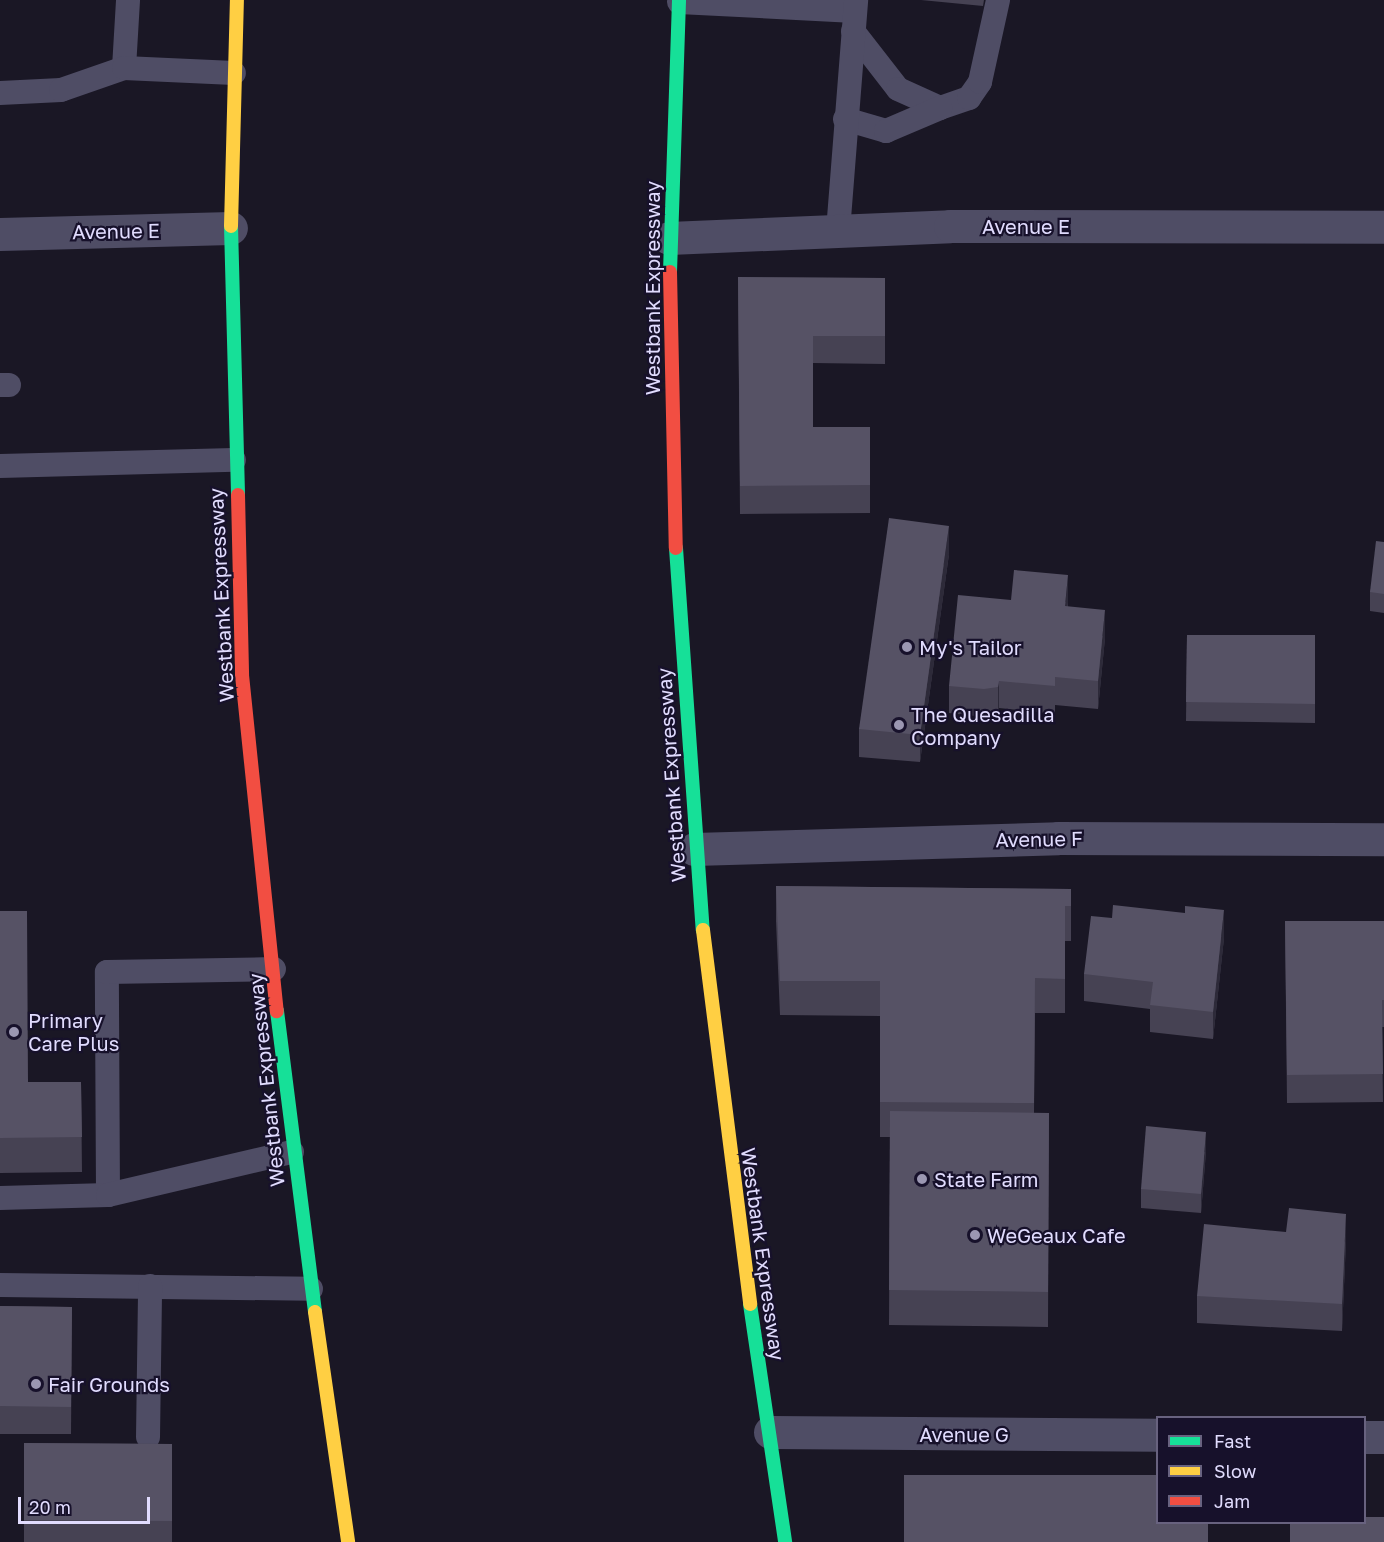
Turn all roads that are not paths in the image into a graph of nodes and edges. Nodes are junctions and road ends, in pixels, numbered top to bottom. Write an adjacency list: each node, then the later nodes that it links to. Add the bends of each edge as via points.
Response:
1 (128, 0): 8 (lane)
2 (237, 0): 7 (highway, Westbank Expressway)
3 (242, 0): 7 (highway)
4 (998, 0): 11 (lane, via 980,82 969,98)
5 (679, 1): 6 (lane); 17 (highway, Westbank Expressway)
6 (855, 14): 11 (lane, via 898,89); 12 (lane)
7 (235, 28): 9 (highway, Westbank Expressway)
8 (124, 68): 9 (lane); 10 (lane, via 61,90)
9 (234, 73): 14 (highway, Westbank Expressway)
10 (0, 93)
11 (940, 108): 12 (lane, via 886,130)
12 (845, 119): 15 (lane)
13 (1384, 227): 15 (street, Avenue E, via 950,226)
14 (231, 228): 16 (street, Avenue E); 18 (highway, Westbank Expressway)
15 (838, 231): 17 (street, Avenue E)
16 (0, 234)
17 (669, 238): 21 (highway, Westbank Expressway, via 676,567)
18 (234, 460): 19 (lane); 22 (highway, Westbank Expressway, via 242,675)
19 (0, 466)
20 (1384, 838): 21 (street, Avenue F, via 1058,838)
21 (694, 849): 29 (highway, Westbank Expressway, via 729,1160)
22 (273, 969): 23 (highway, Westbank Expressway); 24 (lane, via 107,972)
23 (292, 1152): 24 (lane); 28 (highway, Westbank Expressway)
24 (108, 1195): 25 (lane)
25 (0, 1198)
26 (0, 1285): 27 (lane)
27 (150, 1286): 28 (lane); 31 (lane)
28 (312, 1289): 34 (highway, Westbank Expressway)
29 (770, 1432): 30 (street, Avenue G); 35 (highway, Westbank Expressway)
30 (1156, 1435)
31 (148, 1437)
32 (1366, 1437): 33 (street)
33 (1384, 1437)
34 (348, 1542)
35 (785, 1542)

